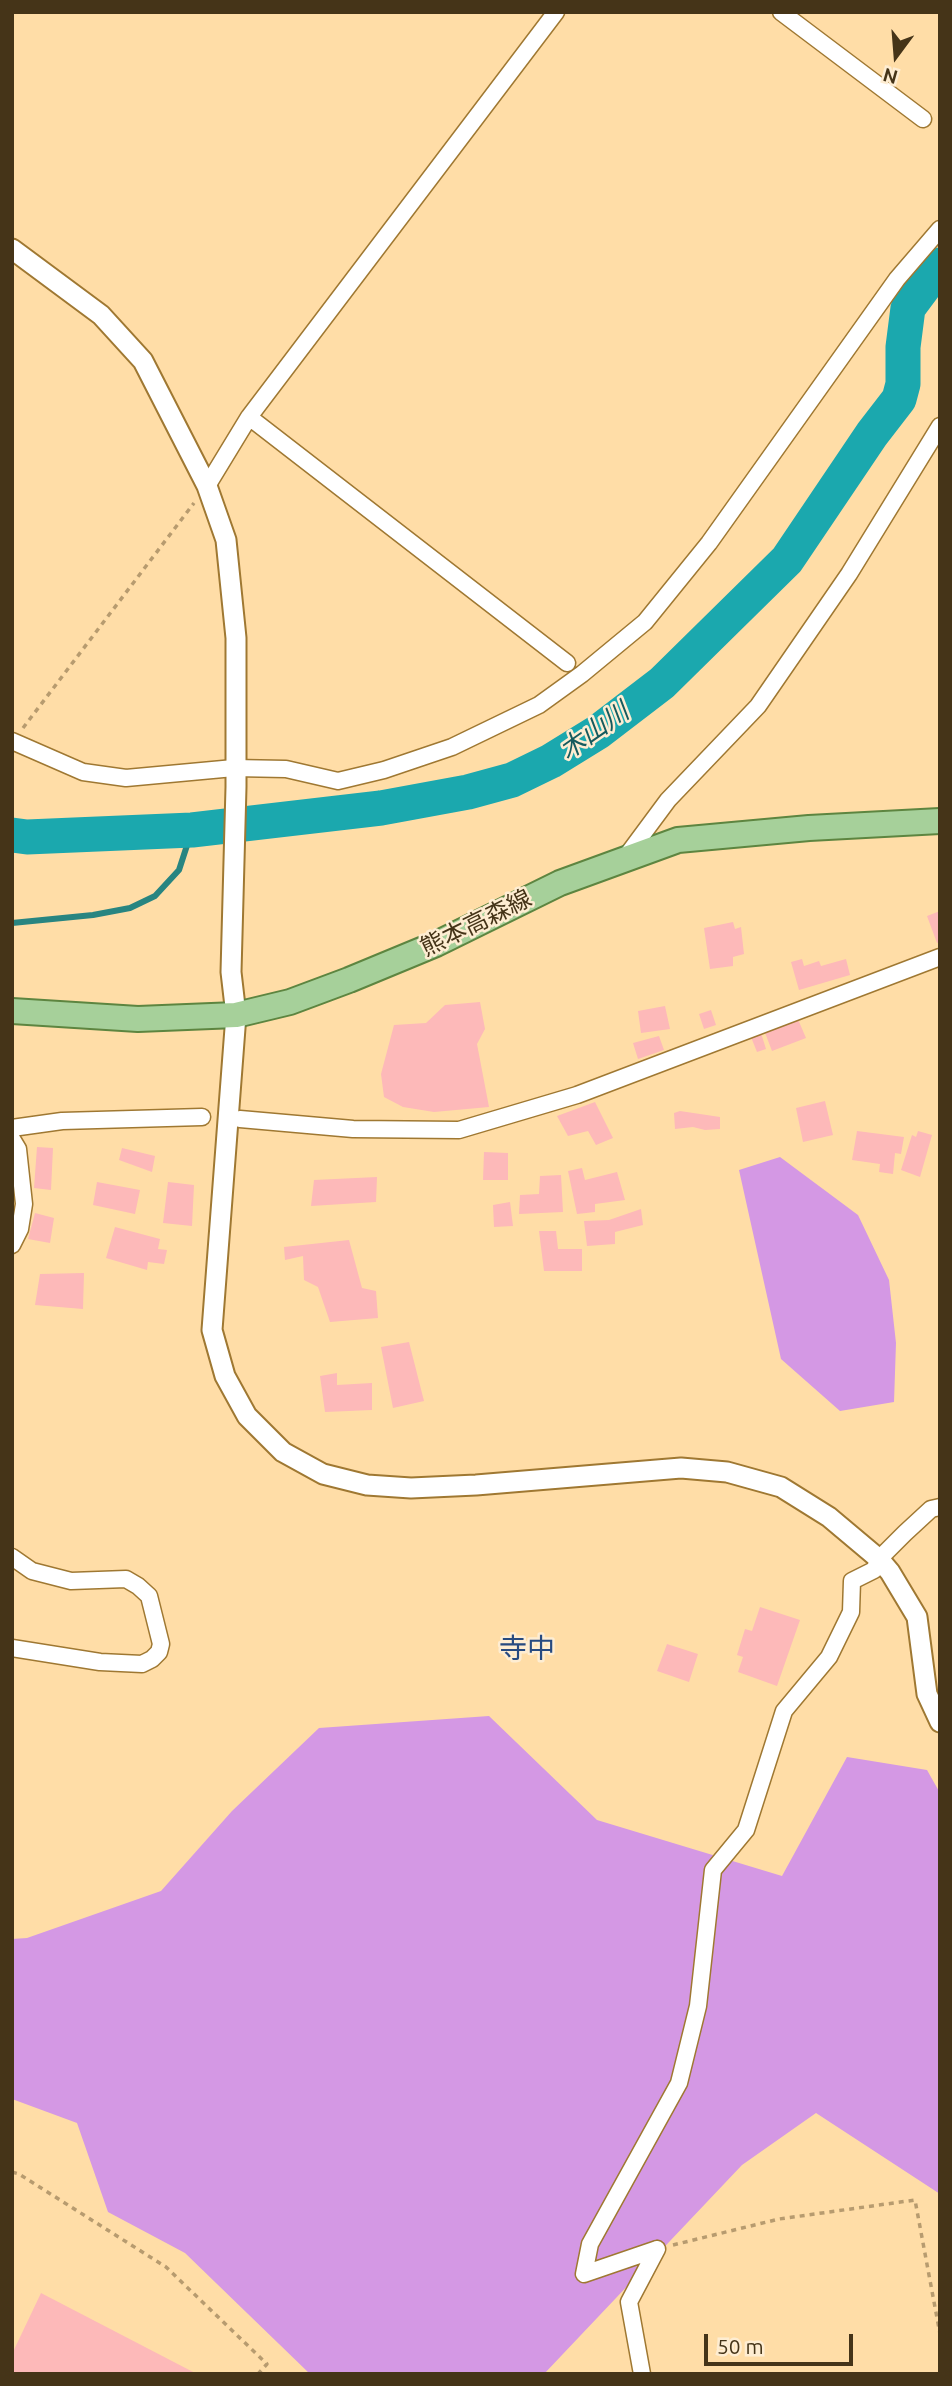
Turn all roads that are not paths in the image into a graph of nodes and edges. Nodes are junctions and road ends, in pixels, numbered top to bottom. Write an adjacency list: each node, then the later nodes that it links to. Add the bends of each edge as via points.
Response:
1 (556, 12): 6 (street)
2 (781, 12): 3 (street)
3 (923, 119)
4 (940, 229): 11 (street, via 897,279 709,543 645,622 582,674 538,705 465,741 383,771 338,781 286,769)
5 (12, 249): 8 (street, via 101,315 143,361)
6 (249, 417): 8 (street); 9 (street)
7 (940, 426): 13 (street, via 849,574 758,706 668,800)
8 (207, 486): 11 (street, via 228,554 236,638)
9 (567, 663)
10 (13, 741): 11 (street, via 83,772 126,778)
11 (235, 777): 16 (street, via 231,972)
12 (940, 821): 13 (main road, 熊本高森線, via 678,840)
13 (624, 859): 16 (main road, 熊本高森線, via 560,883 349,981)
14 (940, 957): 18 (street, via 576,1095 459,1130 353,1129)
15 (12, 1011): 16 (main road, 熊本高森線, via 138,1018)
16 (236, 1015): 24 (street, via 212,1330 225,1376 247,1416 283,1452 323,1474 367,1485 411,1488 681,1468 727,1472 780,1487 829,1517)
17 (202, 1117): 19 (street, via 62,1121)
18 (240, 1119)
19 (12, 1128)
20 (12, 1139): 21 (street, via 18,1149 24,1203)
21 (12, 1245)
22 (937, 1505): 24 (street)
23 (12, 1557): 25 (street, via 32,1571 71,1581 126,1579 138,1586 149,1596 161,1644 159,1653 142,1664)
24 (879, 1559): 26 (street, via 917,1617); 28 (street, via 874,1570 852,1581 850,1612 829,1657 784,1711 746,1830 713,1870 698,2006 680,2084 590,2244 584,2274 657,2249 629,2302)
25 (12, 1648)
26 (933, 1694): 27 (street)
27 (940, 1722)
28 (642, 2374)

